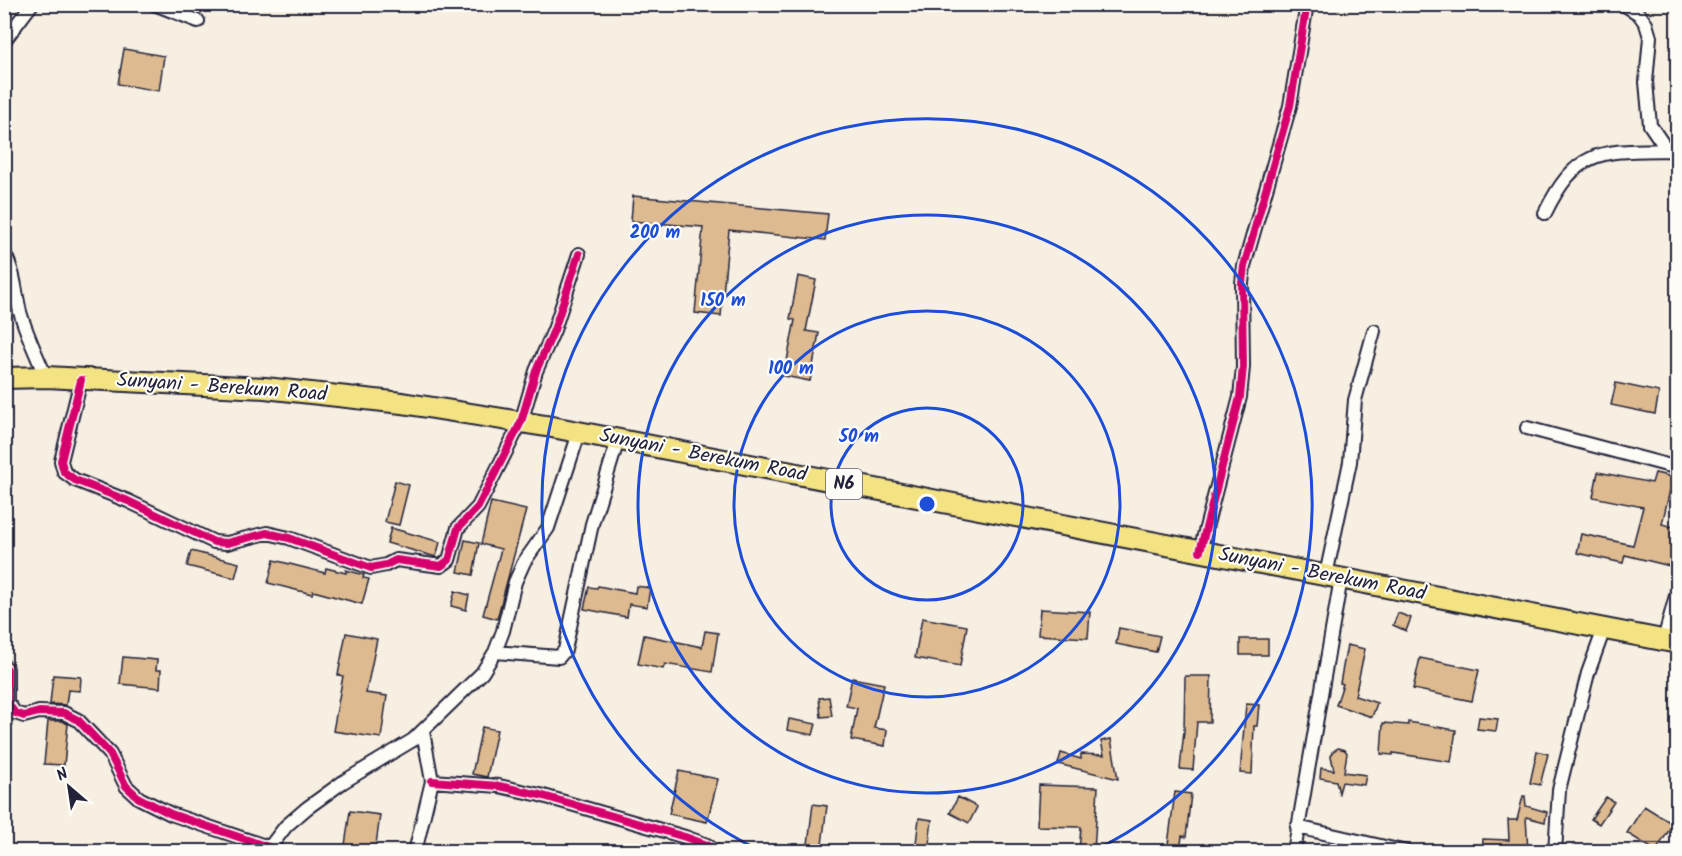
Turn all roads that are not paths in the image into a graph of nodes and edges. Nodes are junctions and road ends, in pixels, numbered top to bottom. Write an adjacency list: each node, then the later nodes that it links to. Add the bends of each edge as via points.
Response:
1 (32, 4): 6 (street)
2 (154, 4): 5 (street)
3 (1307, 4): 20 (street, via 1290,106 1244,266 1240,397)
4 (1623, 4): 7 (street, via 1639,14 1648,30 1647,111 1650,125)
5 (198, 21)
6 (4, 41)
7 (1672, 152): 8 (street, via 1620,151 1590,159 1568,173)
8 (1545, 213)
9 (4, 253): 12 (street, via 14,276 28,339)
10 (579, 254): 15 (street)
11 (1374, 331): 21 (street, via 1355,400)
12 (46, 377): 13 (main road, Sunyani - Berekum Road / N6); 14 (main road, Sunyani - Berekum Road / N6)
13 (4, 378)
14 (81, 380): 15 (main road, Sunyani - Berekum Road / N6, via 266,388 402,403); 15 (street, via 62,461 64,472 75,480 214,542 227,543 267,533 371,568 396,560 441,566 449,560 458,528 477,507)
15 (521, 422): 17 (main road, Sunyani - Berekum Road / N6)
16 (1527, 428): 19 (street)
17 (579, 433): 18 (main road, Sunyani - Berekum Road / N6); 25 (street, via 548,528 515,582)
18 (618, 440): 20 (main road, Sunyani - Berekum Road / N6); 25 (street, via 592,524 565,650 560,657)
19 (1677, 468)
20 (1200, 551): 21 (main road, Sunyani - Berekum Road / N6)
21 (1333, 577): 23 (main road, Sunyani - Berekum Road / N6); 29 (street)
22 (1677, 588): 24 (street)
23 (1604, 629): 24 (main road, Sunyani - Berekum Road / N6); 35 (street, via 1588,673 1559,790)
24 (1671, 641)
25 (495, 652): 27 (street, via 482,673)
26 (4, 666): 30 (street, via 7,702 15,713 64,713 78,720 110,754 126,786 139,798 171,814)
27 (423, 732): 28 (street); 30 (street, via 307,808)
28 (432, 781): 31 (street); 32 (street, via 499,786 540,795 685,837)
29 (1297, 827): 33 (street); 34 (street)
30 (267, 849)
31 (415, 852)
32 (716, 852)
33 (1294, 852)
34 (1407, 852)
35 (1555, 852)

